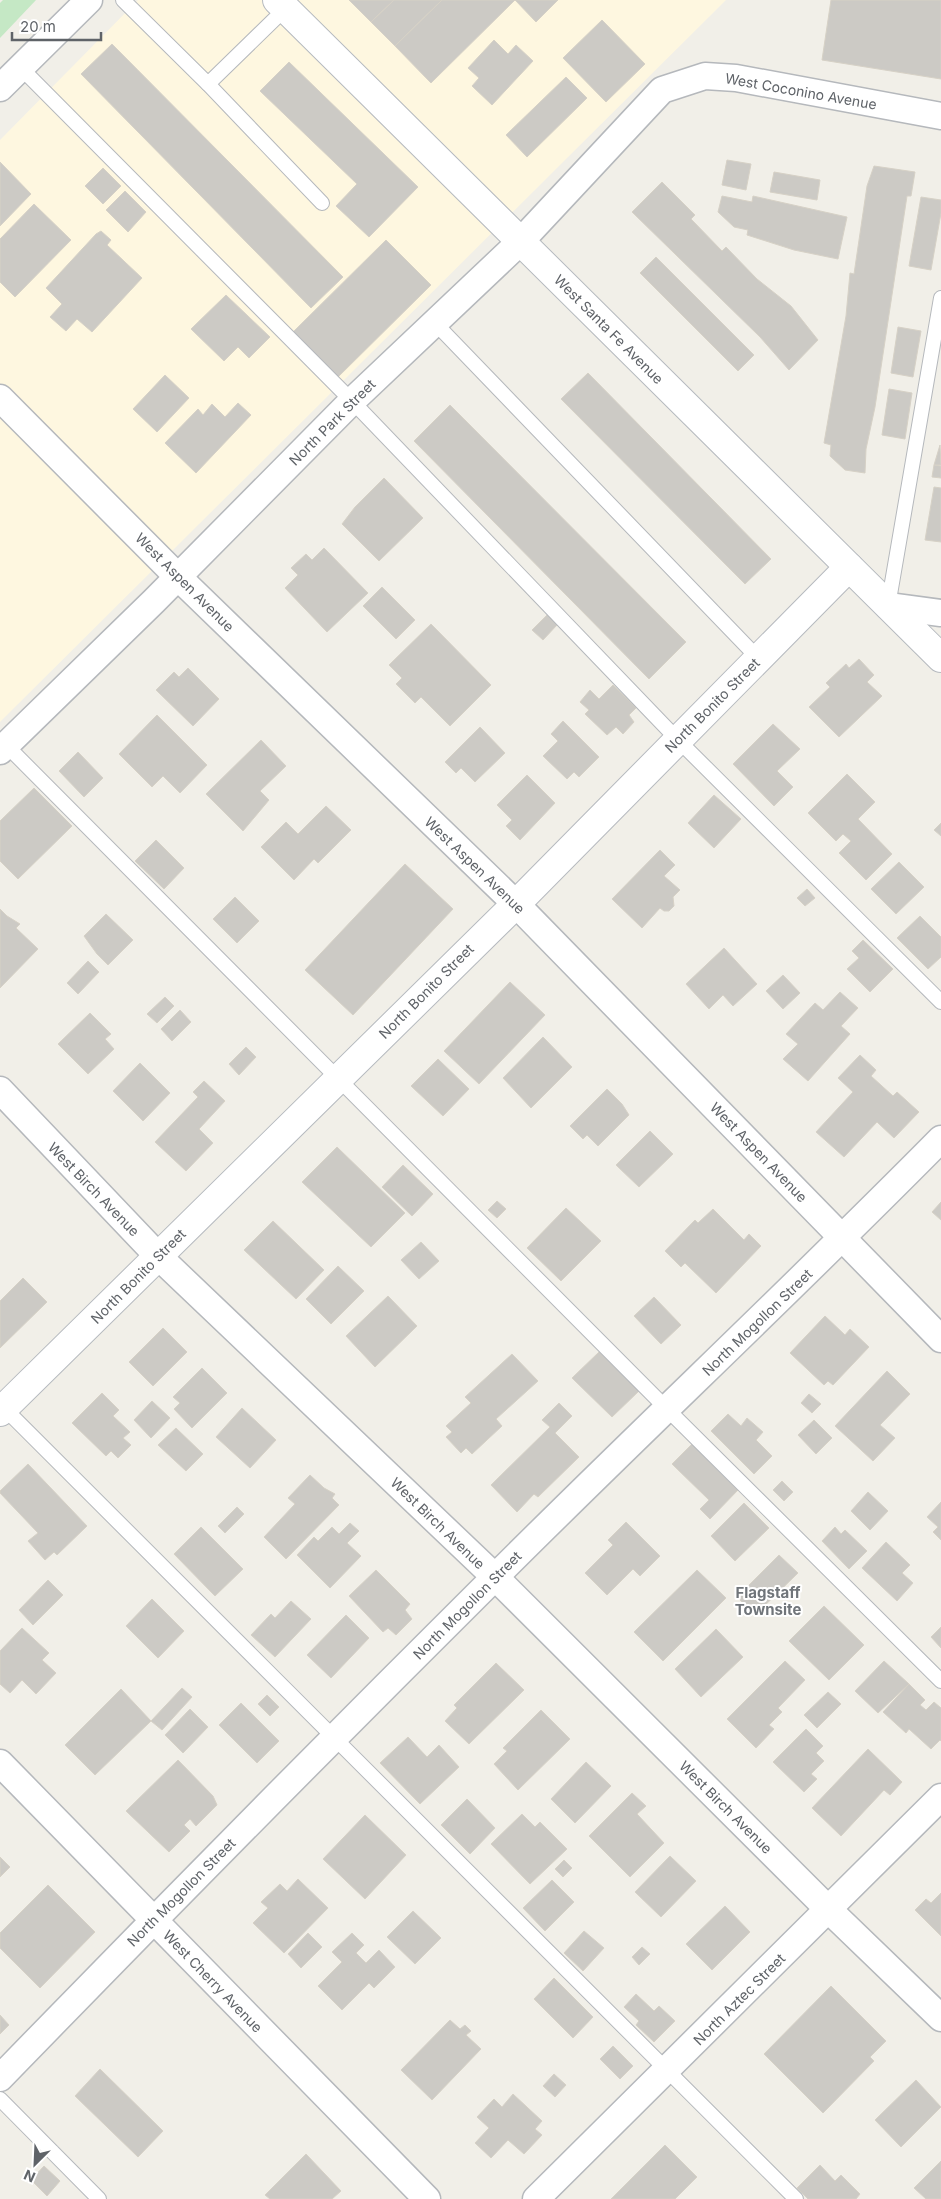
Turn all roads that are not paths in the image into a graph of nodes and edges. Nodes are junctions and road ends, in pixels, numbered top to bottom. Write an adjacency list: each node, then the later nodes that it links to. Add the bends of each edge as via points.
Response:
1 (89, 0): 4 (street)
2 (123, 0): 5 (lane)
3 (281, 4): 5 (lane); 10 (street, West Santa Fe Avenue)
4 (21, 68): 6 (street); 15 (lane)
5 (208, 84): 9 (lane)
6 (0, 88)
7 (662, 90): 8 (street, West Coconino Avenue, via 705,76 736,78); 10 (street, North Park Street)
8 (941, 116)
9 (322, 203)
10 (521, 241): 12 (street, North Park Street); 16 (street, West Santa Fe Avenue)
11 (941, 298): 13 (lane)
12 (435, 323): 15 (street, North Park Street); 20 (lane)
13 (935, 361): 18 (lane)
14 (0, 398): 17 (street, West Aspen Avenue)
15 (352, 401): 17 (street, North Park Street); 22 (lane)
16 (848, 567): 18 (street, West Santa Fe Avenue); 20 (street, North Bonito Street)
17 (178, 577): 23 (street, North Park Street); 24 (street, West Aspen Avenue)
18 (888, 606): 19 (street); 21 (street, West Santa Fe Avenue)
19 (941, 613)
20 (758, 658): 22 (street, North Bonito Street)
21 (941, 658)
22 (678, 740): 24 (street, North Bonito Street); 25 (lane)
23 (2, 745): 26 (lane)
24 (516, 904): 26 (street, North Bonito Street); 29 (street, West Aspen Avenue)
25 (941, 1002)
26 (338, 1079): 30 (street, North Bonito Street); 33 (lane)
27 (0, 1090): 30 (street, West Birch Avenue)
28 (941, 1140): 29 (street, North Mogollon Street)
29 (844, 1238): 31 (street, West Aspen Avenue); 33 (street, North Mogollon Street)
30 (158, 1256): 32 (street, North Bonito Street); 34 (street, West Birch Avenue)
31 (941, 1339)
32 (1, 1408): 36 (lane)
33 (668, 1410): 34 (street, North Mogollon Street); 35 (lane)
34 (495, 1577): 36 (street, North Mogollon Street); 39 (street, West Birch Avenue)
35 (941, 1682)
36 (334, 1738): 40 (street, North Mogollon Street); 42 (lane)
37 (0, 1763): 40 (street, West Cherry Avenue)
38 (941, 1797): 39 (street, North Aztec Street)
39 (829, 1910): 41 (street, West Birch Avenue); 42 (street, North Aztec Street)
40 (153, 1920): 43 (street, North Mogollon Street); 46 (street, West Cherry Avenue)
41 (941, 2018)
42 (666, 2070): 47 (street, North Aztec Street); 48 (lane)
43 (0, 2078)
44 (0, 2099): 45 (lane)
45 (99, 2199)
46 (427, 2199)
47 (536, 2199)
48 (796, 2199)

